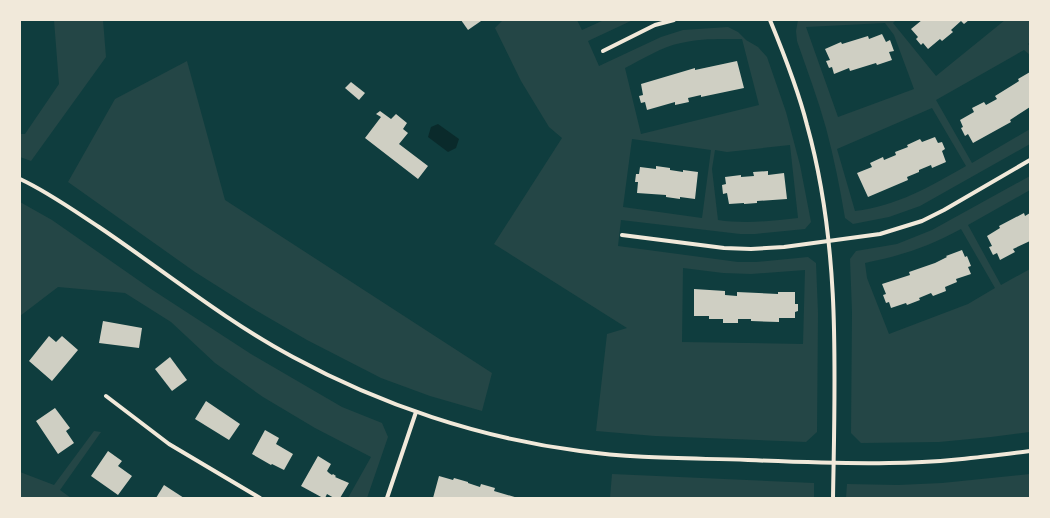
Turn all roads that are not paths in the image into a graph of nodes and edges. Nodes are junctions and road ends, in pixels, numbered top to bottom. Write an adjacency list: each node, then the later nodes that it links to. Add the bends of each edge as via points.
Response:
1 (674, 20): 3 (street, via 655,26)
2 (770, 20): 7 (street, via 808,126)
3 (602, 51)
4 (1030, 160): 7 (street, via 922,221 880,234)
5 (20, 179): 9 (street, via 119,240 258,337 339,380)
6 (622, 235): 7 (street, via 738,249 784,247)
7 (829, 241): 11 (street, via 835,330)
8 (106, 396): 12 (street, via 169,444)
9 (416, 412): 11 (street, via 492,435 581,451); 13 (street)
10 (1030, 451): 11 (street, via 935,462)
11 (833, 463): 14 (street)
12 (260, 498)
13 (387, 498)
14 (833, 498)

